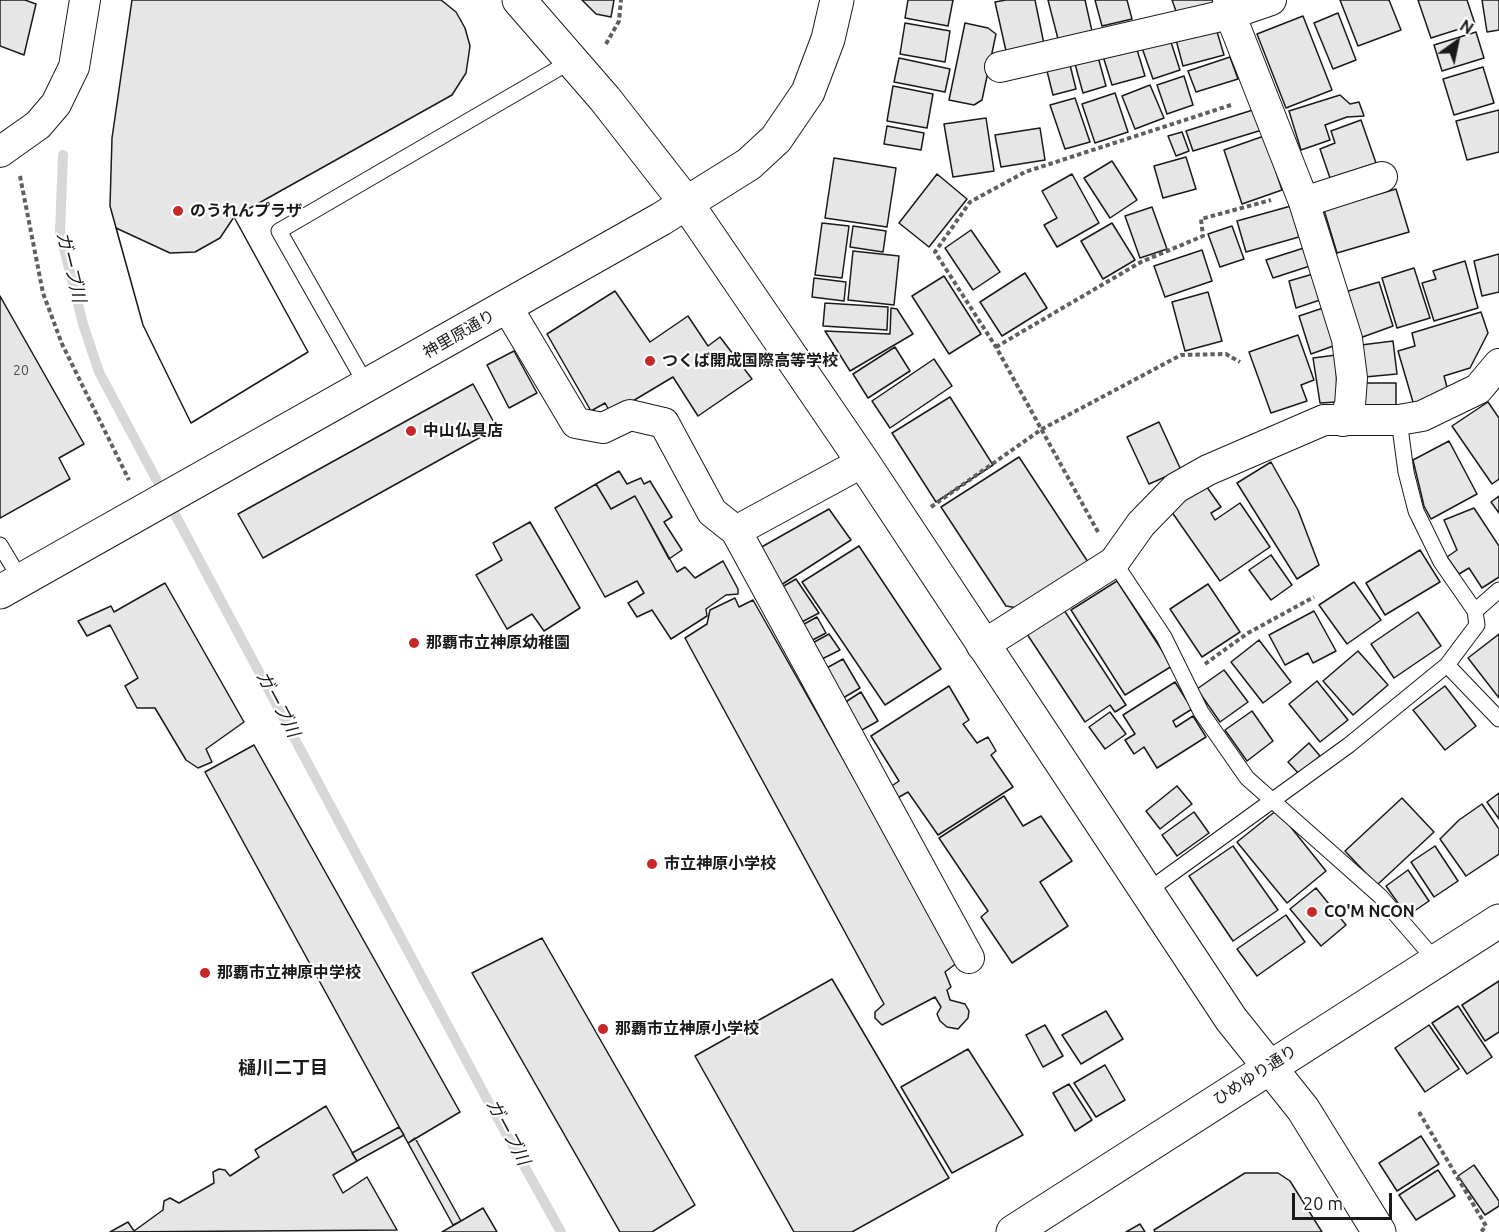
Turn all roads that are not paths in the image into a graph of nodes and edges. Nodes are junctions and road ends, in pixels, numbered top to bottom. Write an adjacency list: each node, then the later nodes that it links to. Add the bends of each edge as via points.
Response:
1 (85, 0): 8 (street, via 74,68 56,104 38,125)
2 (519, 0): 6 (main road)
3 (836, 0): 11 (main road, 神里原通り, via 817,72 798,111 749,164)
4 (1271, 0): 5 (street)
5 (1229, 7): 7 (street); 10 (street)
6 (573, 60): 11 (main road); 14 (lane, via 279,231)
7 (1000, 67)
8 (0, 152)
9 (1382, 177): 10 (street)
10 (1303, 197): 16 (street, via 1347,339 1352,378 1350,405)
11 (687, 204): 12 (main road, 神里原通り); 17 (main road)
12 (507, 307): 14 (main road, 神里原通り); 18 (street, via 576,423 603,428 630,415 664,423 712,512)
13 (1499, 364): 15 (street, via 1478,388 1422,416)
14 (367, 386): 21 (main road, 神里原通り)
15 (1399, 420): 16 (street); 23 (lane, via 1416,511 1441,562)
16 (1343, 421): 20 (street, via 1314,424 1243,453 1176,488)
17 (863, 462): 18 (street); 24 (main road)
18 (736, 531): 30 (street)
19 (0, 545): 21 (lane)
20 (1114, 562): 24 (street); 27 (lane, via 1164,637 1201,712 1247,778)
21 (11, 586)
22 (1499, 590): 23 (lane)
23 (1475, 611): 25 (lane, via 1477,625)
24 (982, 646): 28 (main road)
25 (1447, 665): 26 (lane); 27 (lane, via 1381,721)
26 (1499, 718)
27 (1273, 801): 28 (lane); 31 (lane, via 1380,896)
28 (1146, 892): 32 (main road, via 1231,1019)
29 (1499, 921): 31 (main road, ひめゆり通り)
30 (969, 958)
31 (1436, 962): 32 (main road, ひめゆり通り)
32 (1268, 1066): 33 (main road, ひめゆり通り); 34 (main road, via 1303,1109)
33 (1029, 1227)
34 (1379, 1232)

